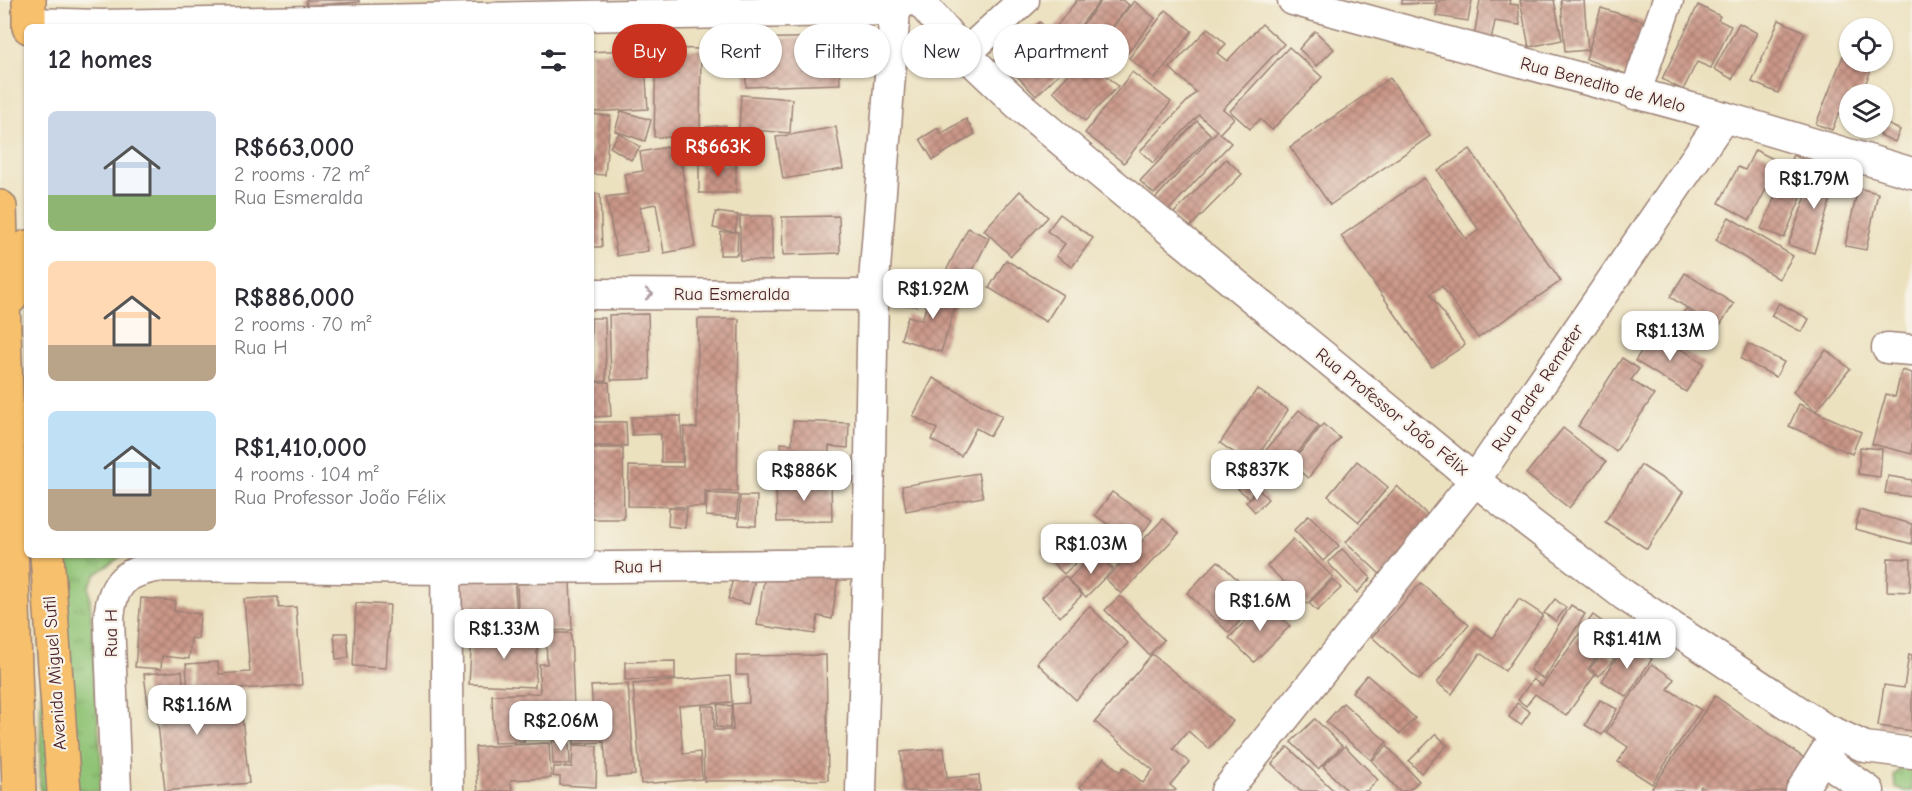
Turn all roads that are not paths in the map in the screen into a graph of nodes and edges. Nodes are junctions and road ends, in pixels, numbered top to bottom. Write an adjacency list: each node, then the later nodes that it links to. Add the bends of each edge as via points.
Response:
1 (1024, 0): 9 (street)
2 (1293, 0): 11 (street, Rua Benedito de Melo)
3 (1668, 0): 11 (street)
4 (907, 3): 6 (street); 8 (street, Rua Professor João Félix); 17 (street)
5 (69, 12): 6 (street); 7 (street)
6 (431, 15)
7 (29, 17)
8 (931, 24)
9 (981, 39)
10 (981, 69): 19 (street, Rua Professor João Félix, via 1089,164)
11 (1635, 94): 12 (street, Rua Benedito de Melo)
12 (1724, 117): 13 (street, Rua Benedito de Melo); 19 (street, Rua Padre Remeter)
13 (1912, 173)
14 (0, 207): 18 (main road, Avenida Miguel Sutil)
15 (24, 256): 18 (main road)
16 (594, 294): 17 (street, Rua Esmeralda, one-way to 17)
17 (873, 295): 22 (street)
18 (4, 319): 25 (main road, Avenida Miguel Sutil)
19 (1475, 480): 23 (street, Rua Professor João Félix, via 1624,595 1822,727); 30 (street, Rua Padre Remeter)
20 (47, 558): 26 (main road, Avenida Miguel Sutil)
21 (446, 562): 22 (street, Rua H); 27 (street, Rua H, via 163,566 127,575 114,592 109,619); 28 (street)
22 (868, 564): 29 (street)
23 (1830, 746): 24 (street, Rua Professor João Félix); 31 (street); 32 (street)
24 (1912, 753)
25 (19, 791)
26 (64, 791)
27 (116, 791)
28 (448, 791)
29 (861, 791)
30 (1226, 791)
31 (1802, 791)
32 (1869, 791)

